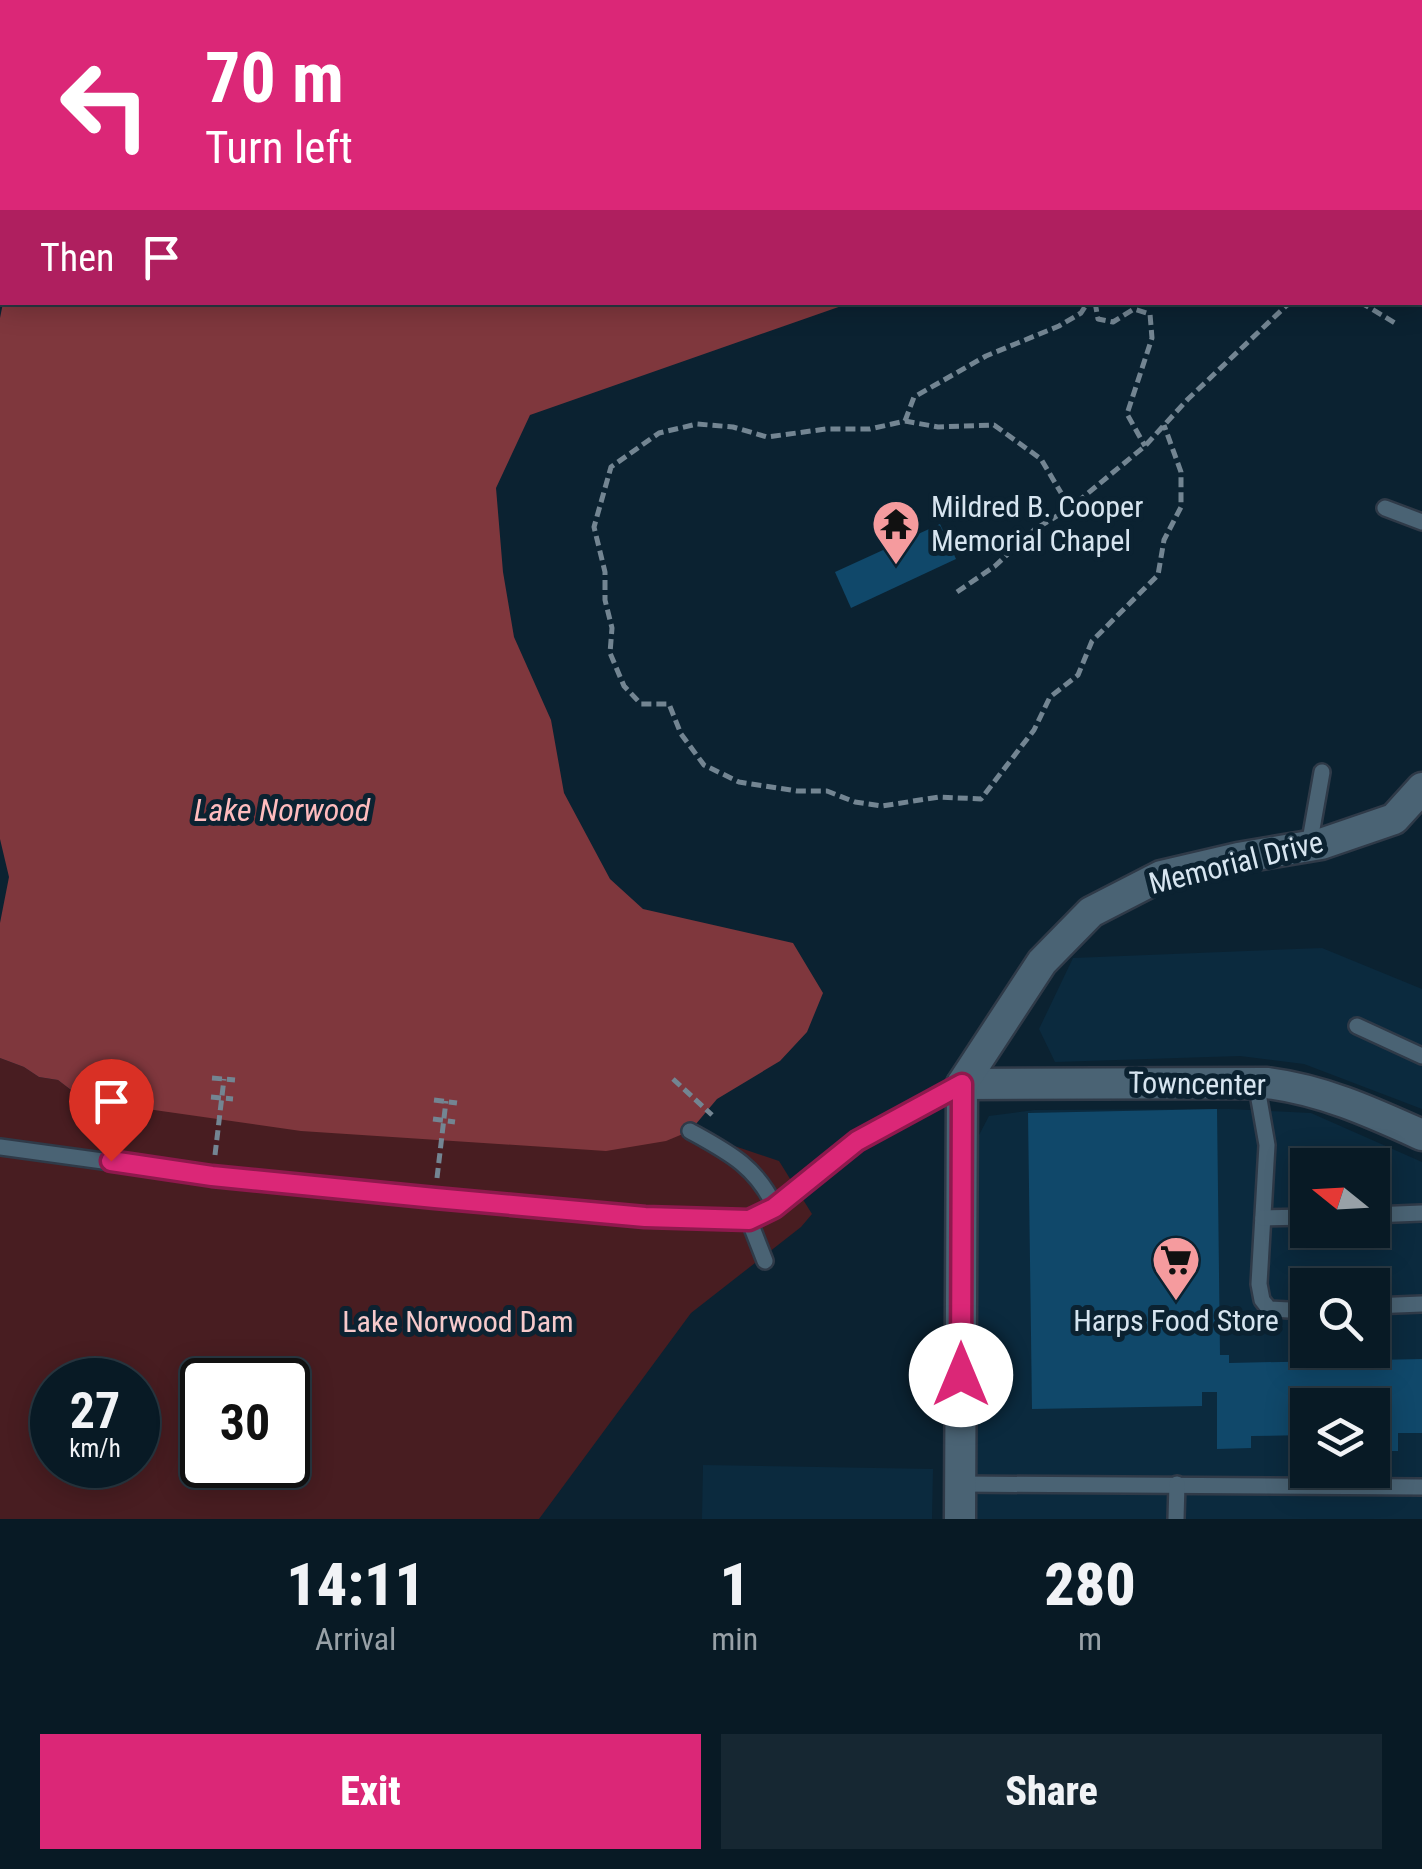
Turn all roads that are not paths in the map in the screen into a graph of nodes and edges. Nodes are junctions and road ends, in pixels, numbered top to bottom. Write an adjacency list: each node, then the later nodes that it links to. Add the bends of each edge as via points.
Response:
1 (1385, 508): 2 (lane)
2 (1422, 522)
3 (1322, 772): 5 (lane)
4 (1422, 788): 5 (street, Memorial Drive, via 1394,818)
5 (1309, 846): 9 (street, Memorial Drive, via 1161,876 1091,912 1042,962)
6 (1357, 1026): 7 (lane)
7 (1422, 1056)
8 (1256, 1082): 9 (street, Towncenter); 11 (street, Towncenter, via 1304,1088); 17 (lane, via 1267,1145)
9 (962, 1084): 13 (lane, via 857,1141); 23 (street)
10 (690, 1131): 13 (lane, via 762,1181)
11 (1422, 1135)
12 (0, 1147): 18 (lane, via 416,1196)
13 (774, 1208): 18 (lane)
14 (1422, 1213): 15 (lane)
15 (1390, 1214)
16 (1290, 1217): 17 (lane)
17 (1262, 1218): 22 (lane, via 1262,1300 1269,1309)
18 (749, 1220): 19 (lane)
19 (764, 1261)
20 (1422, 1304): 21 (lane)
21 (1390, 1305)
22 (1290, 1310)
23 (960, 1484): 24 (lane); 26 (street)
24 (1177, 1484): 25 (lane); 27 (lane)
25 (1422, 1488)
26 (960, 1519)
27 (1176, 1519)

